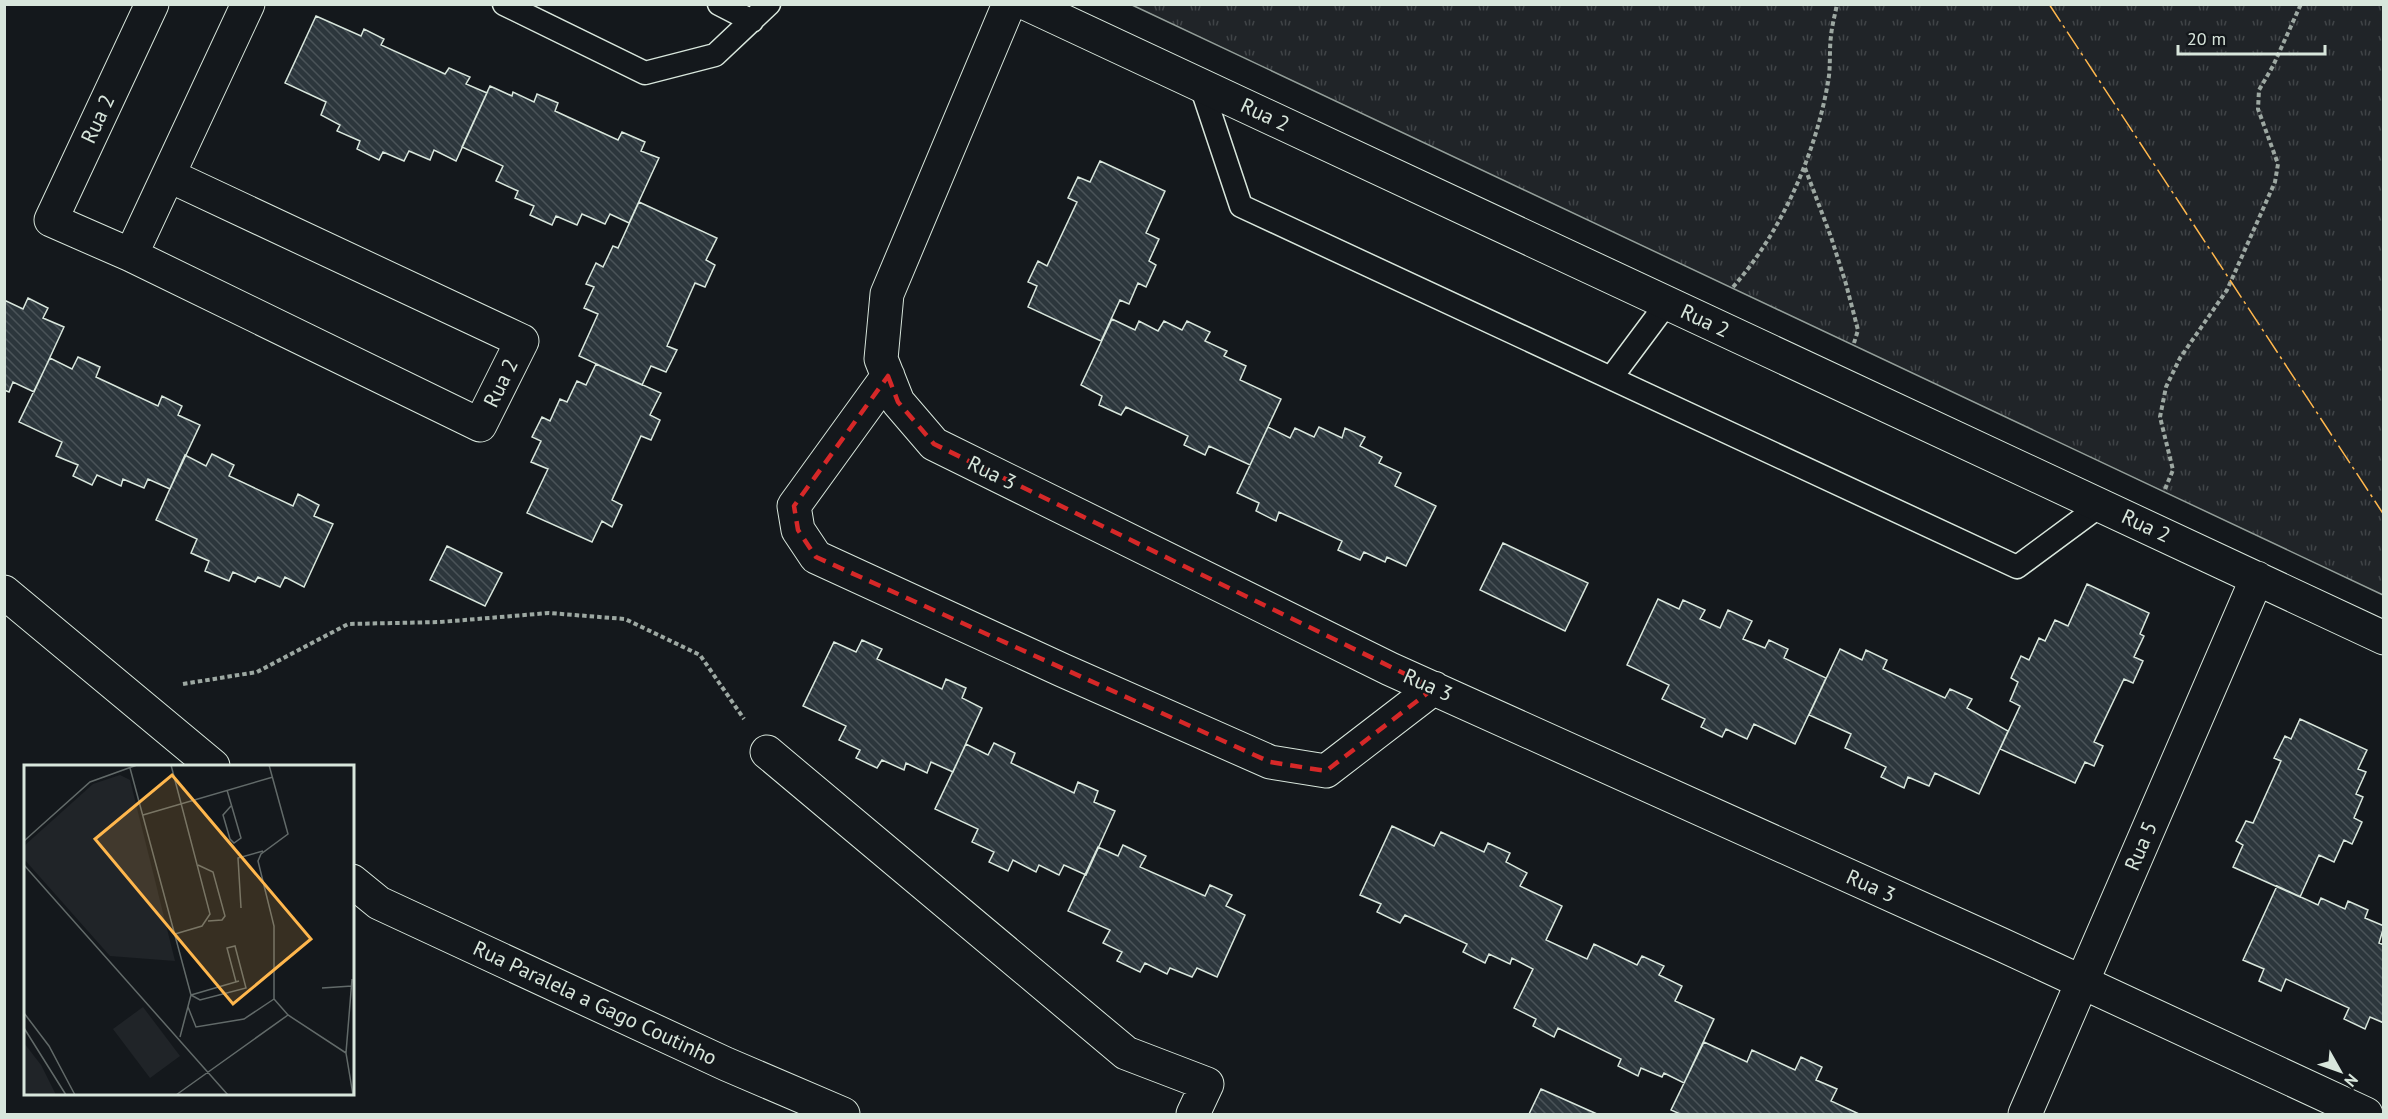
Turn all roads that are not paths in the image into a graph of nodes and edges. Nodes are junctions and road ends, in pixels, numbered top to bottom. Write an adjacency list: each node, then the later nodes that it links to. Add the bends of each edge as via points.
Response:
1 (152, 4): 11 (street, Rua 2, via 51,220)
2 (248, 4): 10 (street)
3 (504, 4): 8 (lane, via 645,73 715,56)
4 (719, 4): 8 (lane)
5 (769, 4): 8 (lane)
6 (1009, 4): 13 (street, Rua 3, via 887,294 881,359)
7 (1027, 4): 9 (street, Rua 2)
8 (752, 21)
9 (1201, 86): 12 (street, Rua 2); 14 (lane, via 1241,206)
10 (170, 176): 11 (street); 11 (street, Rua 2, via 522,341 480,425)
11 (131, 255)
12 (1667, 303): 14 (lane); 15 (street, Rua 2)
13 (888, 376): 19 (street, Rua 3, via 898,402 934,444); 19 (street, via 794,506 798,531 816,557 1270,762 1326,771)
14 (1611, 378): 15 (lane, via 2017,567)
15 (2101, 505): 16 (street, Rua 2)
16 (2258, 578): 18 (street, Rua 2); 23 (street, Rua 5)
17 (4, 592): 21 (street)
18 (2384, 638)
19 (1434, 688): 23 (street, Rua 3)
20 (767, 752): 25 (street, via 1126,1053 1207,1084)
21 (212, 765)
22 (354, 883): 24 (street, Rua Paralela a Gago Coutinho, via 379,903)
23 (2082, 982): 26 (street, Rua 5); 27 (street, Rua 3)
24 (843, 1114)
25 (1193, 1114)
26 (2025, 1114)
27 (2366, 1114)

